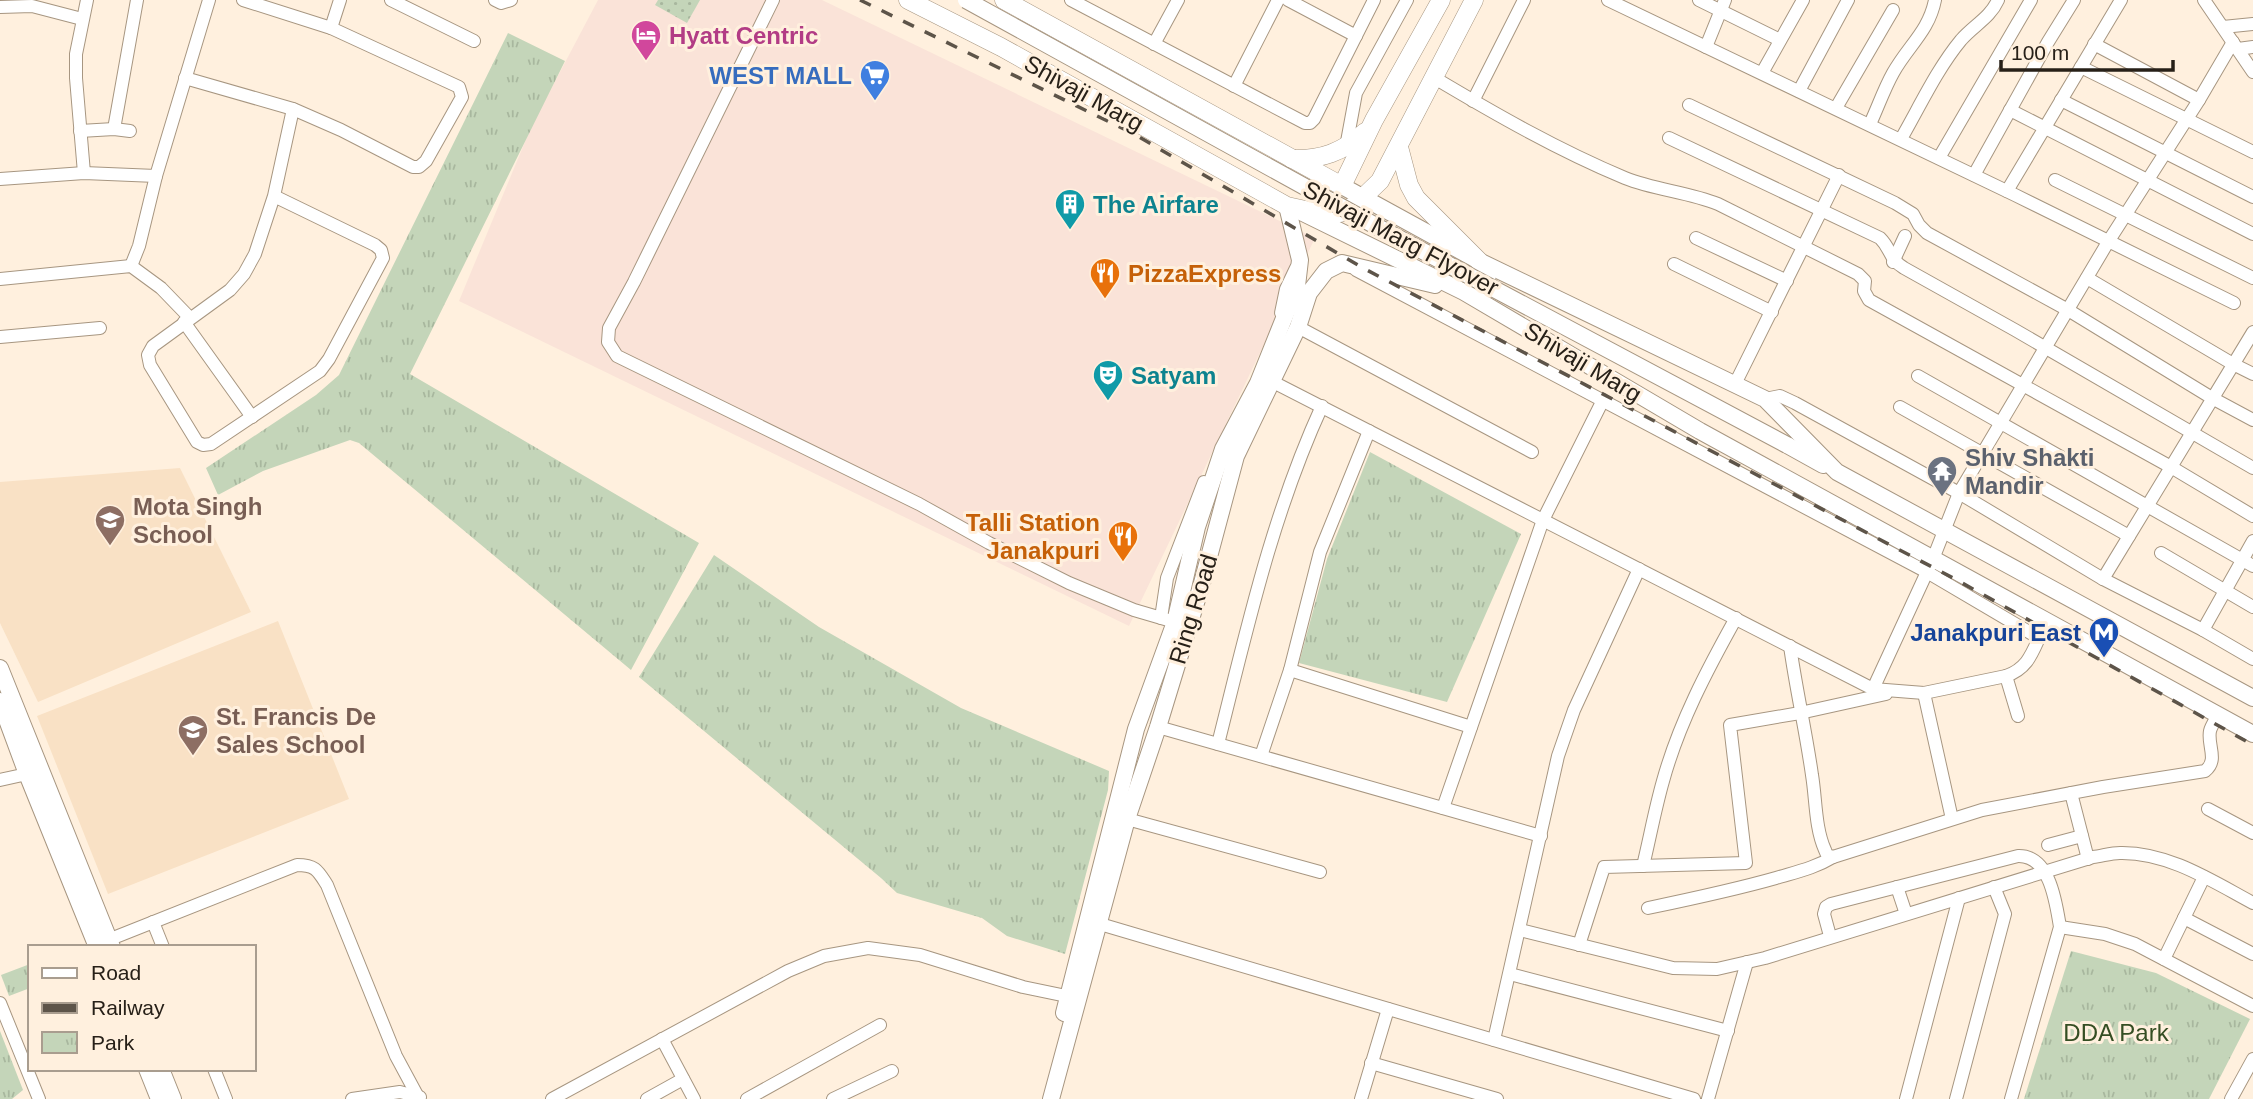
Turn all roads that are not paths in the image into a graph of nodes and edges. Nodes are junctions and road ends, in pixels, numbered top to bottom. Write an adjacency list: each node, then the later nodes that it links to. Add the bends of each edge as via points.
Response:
1 (87, 0): 37 (street)
2 (137, 0): 66 (street)
3 (209, 0): 53 (street)
4 (243, 0): 33 (street)
5 (340, 0): 39 (street)
6 (391, 0): 43 (street)
7 (495, 0): 8 (street)
8 (511, 0)
9 (773, 0): 158 (street, via 609,328 608,342 617,356 1069,583)
10 (908, 0): 80 (main road, Shivaji Marg)
11 (966, 0): 141 (main road, Shivaji Marg Flyover, bridge)
12 (1004, 0): 70 (main road, Shivaji Marg)
13 (1178, 0): 44 (street)
14 (1278, 0): 54 (street)
15 (1288, 0): 41 (street)
16 (1374, 0): 41 (street)
17 (1407, 0): 73 (street, via 1356,93)
18 (1441, 0): 64 (main road)
19 (1474, 0): 52 (main road)
20 (1524, 0): 58 (street)
21 (1608, 0): 47 (street)
22 (1699, 0): 34 (street)
23 (1848, 0): 55 (street)
24 (1934, 0): 65 (street, via 1924,30 1894,72)
25 (1998, 0): 72 (street, via 1989,16 1961,40)
26 (2031, 0): 77 (street)
27 (2074, 0): 62 (street)
28 (2122, 0): 45 (street)
29 (2204, 0): 40 (street)
30 (1074, 1): 44 (street)
31 (1798, 1): 42 (street)
32 (34, 3): 35 (street); 37 (street)
33 (275, 5): 39 (street)
34 (1723, 6): 42 (street); 47 (street)
35 (0, 7)
36 (1893, 10): 60 (street)
37 (82, 19): 68 (street, via 76,54)
38 (2253, 24): 40 (street)
39 (331, 27): 61 (street, via 455,85 462,90 462,97 419,167)
40 (2223, 27): 46 (street)
41 (1356, 36): 54 (street, via 1310,123)
42 (1780, 40): 51 (street)
43 (474, 41)
44 (1154, 44): 54 (street)
45 (2094, 44): 49 (street); 57 (street)
46 (2235, 46): 48 (street); 50 (street); 57 (street)
47 (1706, 47): 51 (street)
48 (2253, 47)
49 (2081, 67): 56 (street); 63 (street)
50 (2253, 72)
51 (1762, 74): 55 (street)
52 (1433, 77): 58 (street); 74 (main road)
53 (185, 78): 61 (street); 83 (street)
54 (1234, 86)
55 (1799, 91): 60 (street)
56 (2061, 100): 67 (street); 75 (street)
57 (2199, 100): 63 (street)
58 (1473, 101): 99 (street, via 1625,178 1695,195)
59 (1689, 104): 81 (street)
60 (1836, 108): 65 (street)
61 (293, 109): 89 (street)
62 (2010, 110): 67 (street); 82 (street)
63 (2187, 118): 75 (street); 76 (street)
64 (1374, 120): 73 (main road); 87 (main road)
65 (1870, 124): 72 (street)
66 (114, 129): 68 (street); 69 (street)
67 (2044, 129): 86 (street); 88 (street)
68 (80, 131): 79 (street)
69 (130, 131)
70 (1252, 137): 78 (main road, Shivaji Marg); 80 (main road, via 1263,151 1262,163 1250,176)
71 (1669, 138): 93 (street)
72 (1901, 139): 77 (street)
73 (1346, 147): 78 (main road, via 1324,157)
74 (1399, 147): 91 (main road, via 1380,181); 100 (main road, via 1416,198)
75 (2166, 152): 86 (street); 90 (street)
76 (2253, 152)
77 (1939, 158): 82 (street)
78 (1292, 159): 87 (main road, Shivaji Marg)
79 (84, 173): 83 (street); 84 (street)
80 (1233, 174): 92 (main road, Shivaji Marg)
81 (1839, 175): 93 (street); 113 (street, via 1895,202 1913,214 1927,233)
82 (1974, 175): 88 (street)
83 (156, 176): 105 (street)
84 (0, 179)
85 (2056, 180): 94 (street)
86 (2147, 180): 94 (street); 95 (street)
87 (1342, 186): 91 (main road, Shivaji Marg)
88 (2007, 191): 98 (street)
89 (274, 196): 115 (street, via 244,274 230,290); 132 (street, via 375,245 383,258 320,371)
90 (2253, 197)
91 (1364, 198): 92 (main road, via 1340,212); 100 (main road, Shivaji Marg)
92 (1287, 206): 103 (main road, Ring Road); 111 (main road, Shivaji Marg)
93 (1821, 211): 99 (street); 101 (street, via 1880,238)
94 (2126, 214): 98 (street); 107 (street)
95 (2253, 234)
96 (1905, 236): 101 (street)
97 (1696, 238): 109 (street)
98 (2108, 242): 106 (street); 112 (street)
99 (1804, 246): 109 (street); 126 (street, via 1863,277 1869,300)
100 (1479, 261): 111 (main road, via 1488,274 1487,285 1479,292); 125 (main road, Shivaji Marg)
101 (1893, 262): 120 (street)
102 (1342, 263): 110 (main road, Ring Road); 111 (main road); 129 (street)
103 (1299, 264): 110 (main road, Ring Road); 158 (street, via 1253,381 1222,436 1167,578)
104 (1674, 264): 114 (street)
105 (131, 266): 108 (street); 115 (street, via 161,288)
106 (2087, 278): 113 (street); 121 (street)
107 (2253, 278)
108 (0, 279)
109 (1787, 281): 114 (street)
110 (1303, 289): 116 (main road, Ring Road); 158 (main road, Ring Road, via 1223,449)
111 (1464, 292): 151 (main road, Shivaji Marg)
112 (2234, 303)
113 (2068, 310): 120 (street); 127 (street)
114 (1772, 312): 125 (street)
115 (187, 320): 132 (street); 132 (street, via 148,355 197,442 211,444)
116 (1298, 327): 124 (main road, Ring Road); 137 (street)
117 (100, 328): 119 (street)
118 (2253, 332): 121 (street)
119 (0, 337)
120 (2044, 348): 126 (street); 136 (street)
121 (2233, 364): 122 (street); 127 (street)
122 (2253, 374)
123 (1918, 376): 134 (street)
124 (1273, 382): 130 (street); 176 (main road, Ring Road, via 1236,456)
125 (1735, 384): 128 (main road, Shivaji Marg)
126 (2022, 384): 134 (street); 139 (street)
127 (2212, 398): 133 (street); 136 (street)
128 (1765, 399): 141 (main road, Shivaji Marg); 142 (street, via 1780,396 1795,403)
129 (1603, 401): 145 (street); 151 (street)
130 (1322, 406): 135 (street); 179 (street, via 1296,464 1258,582)
131 (1900, 407): 138 (street)
132 (251, 417)
133 (2253, 420)
134 (2000, 423): 138 (street); 143 (street)
135 (1369, 431): 145 (street); 165 (street, via 1320,552)
136 (2192, 434): 139 (street); 140 (street)
137 (1532, 452)
138 (1982, 453): 142 (street); 147 (street)
139 (2171, 467): 143 (street); 144 (street)
140 (2253, 468)
141 (1837, 472): 146 (main road, Shivaji Marg)
142 (1959, 493): 146 (street); 153 (street)
143 (2147, 506): 147 (street); 150 (street)
144 (2253, 516)
145 (1543, 520): 152 (street); 177 (street)
146 (1944, 530): 151 (street); 162 (main road, Shivaji Marg)
147 (2129, 536): 153 (street)
148 (2253, 541): 150 (street)
149 (2161, 553): 154 (street)
150 (2248, 563): 154 (street)
151 (1930, 565): 156 (main road, Shivaji Marg); 160 (street); 168 (street)
152 (1639, 569): 157 (street); 190 (street, via 1574,710 1558,756)
153 (2103, 579): 159 (street)
154 (2224, 592): 155 (street); 159 (street)
155 (2253, 607)
156 (2039, 617): 160 (street); 167 (main road, Shivaji Marg)
157 (1736, 618): 161 (street); 195 (street, via 1700,684 1677,740)
158 (1168, 620): 218 (main road, Ring Road, via 1136,729)
159 (2203, 630): 163 (street)
160 (2032, 634): 166 (street, via 2039,639 2027,664)
161 (1790, 646): 168 (street); 173 (street)
162 (2174, 655): 167 (main road); 171 (main road, Shivaji Marg)
163 (2253, 659)
164 (0, 668): 184 (main road)
165 (1290, 670): 177 (street); 180 (street)
166 (2006, 676): 170 (street); 175 (street)
167 (2160, 682): 174 (main road, Shivaji Marg)
168 (1873, 689): 169 (street)
169 (1897, 692): 170 (street); 173 (street)
170 (1924, 693): 188 (street)
171 (2253, 698)
172 (0, 701): 181 (main road)
173 (1800, 713): 193 (street, via 1822,839); 195 (street, via 1730,725 1746,863)
174 (2218, 715): 178 (main road, Shivaji Marg); 183 (street, via 2210,731 2212,760 2205,771)
175 (2018, 716)
176 (1157, 727): 179 (street); 187 (main road, Ring Road)
177 (1471, 727): 185 (street)
178 (2253, 734)
179 (1218, 744): 180 (street)
180 (1261, 756): 185 (street)
181 (27, 774): 182 (street); 184 (main road)
182 (0, 780)
183 (2071, 793): 188 (street); 191 (street)
184 (49, 808): 211 (main road)
185 (1443, 808): 190 (street)
186 (2208, 809): 189 (street)
187 (1127, 818): 197 (street); 207 (main road, Ring Road)
188 (1952, 819): 193 (street)
189 (2253, 833)
190 (1541, 836): 209 (street)
191 (2082, 836): 192 (street); 194 (street)
192 (2048, 845)
193 (1833, 857): 203 (street, via 1751,885)
194 (2088, 859): 196 (street); 198 (street, via 2119,853 2150,856)
195 (1643, 866): 213 (street, via 1604,867)
196 (2046, 871): 199 (street, via 2018,856); 200 (street); 208 (street)
197 (1320, 872)
198 (2204, 877): 202 (street); 205 (street)
199 (1897, 887): 204 (street); 210 (street, via 1830,904 1824,914)
200 (1994, 887): 201 (street); 252 (street, via 2006,914)
201 (1959, 898): 204 (street); 251 (street)
202 (2253, 903)
203 (1648, 908)
204 (1906, 914): 210 (street)
205 (2184, 918): 214 (street); 215 (street)
206 (153, 922): 211 (street); 212 (street); 235 (street, via 297,865 317,870 396,1056)
207 (1100, 924): 218 (main road, Ring Road); 221 (street)
208 (2060, 927): 215 (street, via 2105,934); 253 (street)
209 (1520, 930): 213 (street); 217 (street)
210 (1830, 936): 216 (street)
211 (104, 944)
212 (162, 945)
213 (1579, 945): 216 (street, via 1672,968 1717,969)
214 (2253, 954)
215 (2164, 959): 219 (street)
216 (1747, 962): 223 (street)
217 (1510, 974): 223 (street); 225 (street)
218 (1074, 998): 224 (street, via 920,955 868,948 824,956 788,971); 245 (main road, Ring Road); 246 (main road, Ring Road)
219 (2253, 1006)
220 (1, 1008): 234 (street)
221 (1388, 1009): 225 (street); 227 (street)
222 (880, 1025): 243 (street)
223 (1728, 1031): 250 (street)
224 (662, 1040): 232 (street); 240 (street)
225 (1494, 1040): 233 (street)
226 (2253, 1059): 254 (street)
227 (1371, 1063): 247 (street); 248 (street)
228 (148, 1071): 236 (main road)
229 (162, 1071): 237 (main road)
230 (215, 1071): 238 (street)
231 (892, 1071): 244 (street)
232 (683, 1079): 241 (street); 242 (street)
233 (1651, 1093): 249 (street)
234 (35, 1097)
235 (420, 1097): 239 (street, via 400,1092)
236 (159, 1099)
237 (173, 1099)
238 (226, 1099)
239 (352, 1099)
240 (552, 1099)
241 (647, 1099)
242 (694, 1099)
243 (747, 1099)
244 (833, 1099)
245 (1040, 1099)
246 (1051, 1099)
247 (1360, 1099)
248 (1497, 1099)
249 (1695, 1099)
250 (1708, 1099)
251 (1906, 1099)
252 (1956, 1099)
253 (2011, 1099)
254 (2231, 1099)

